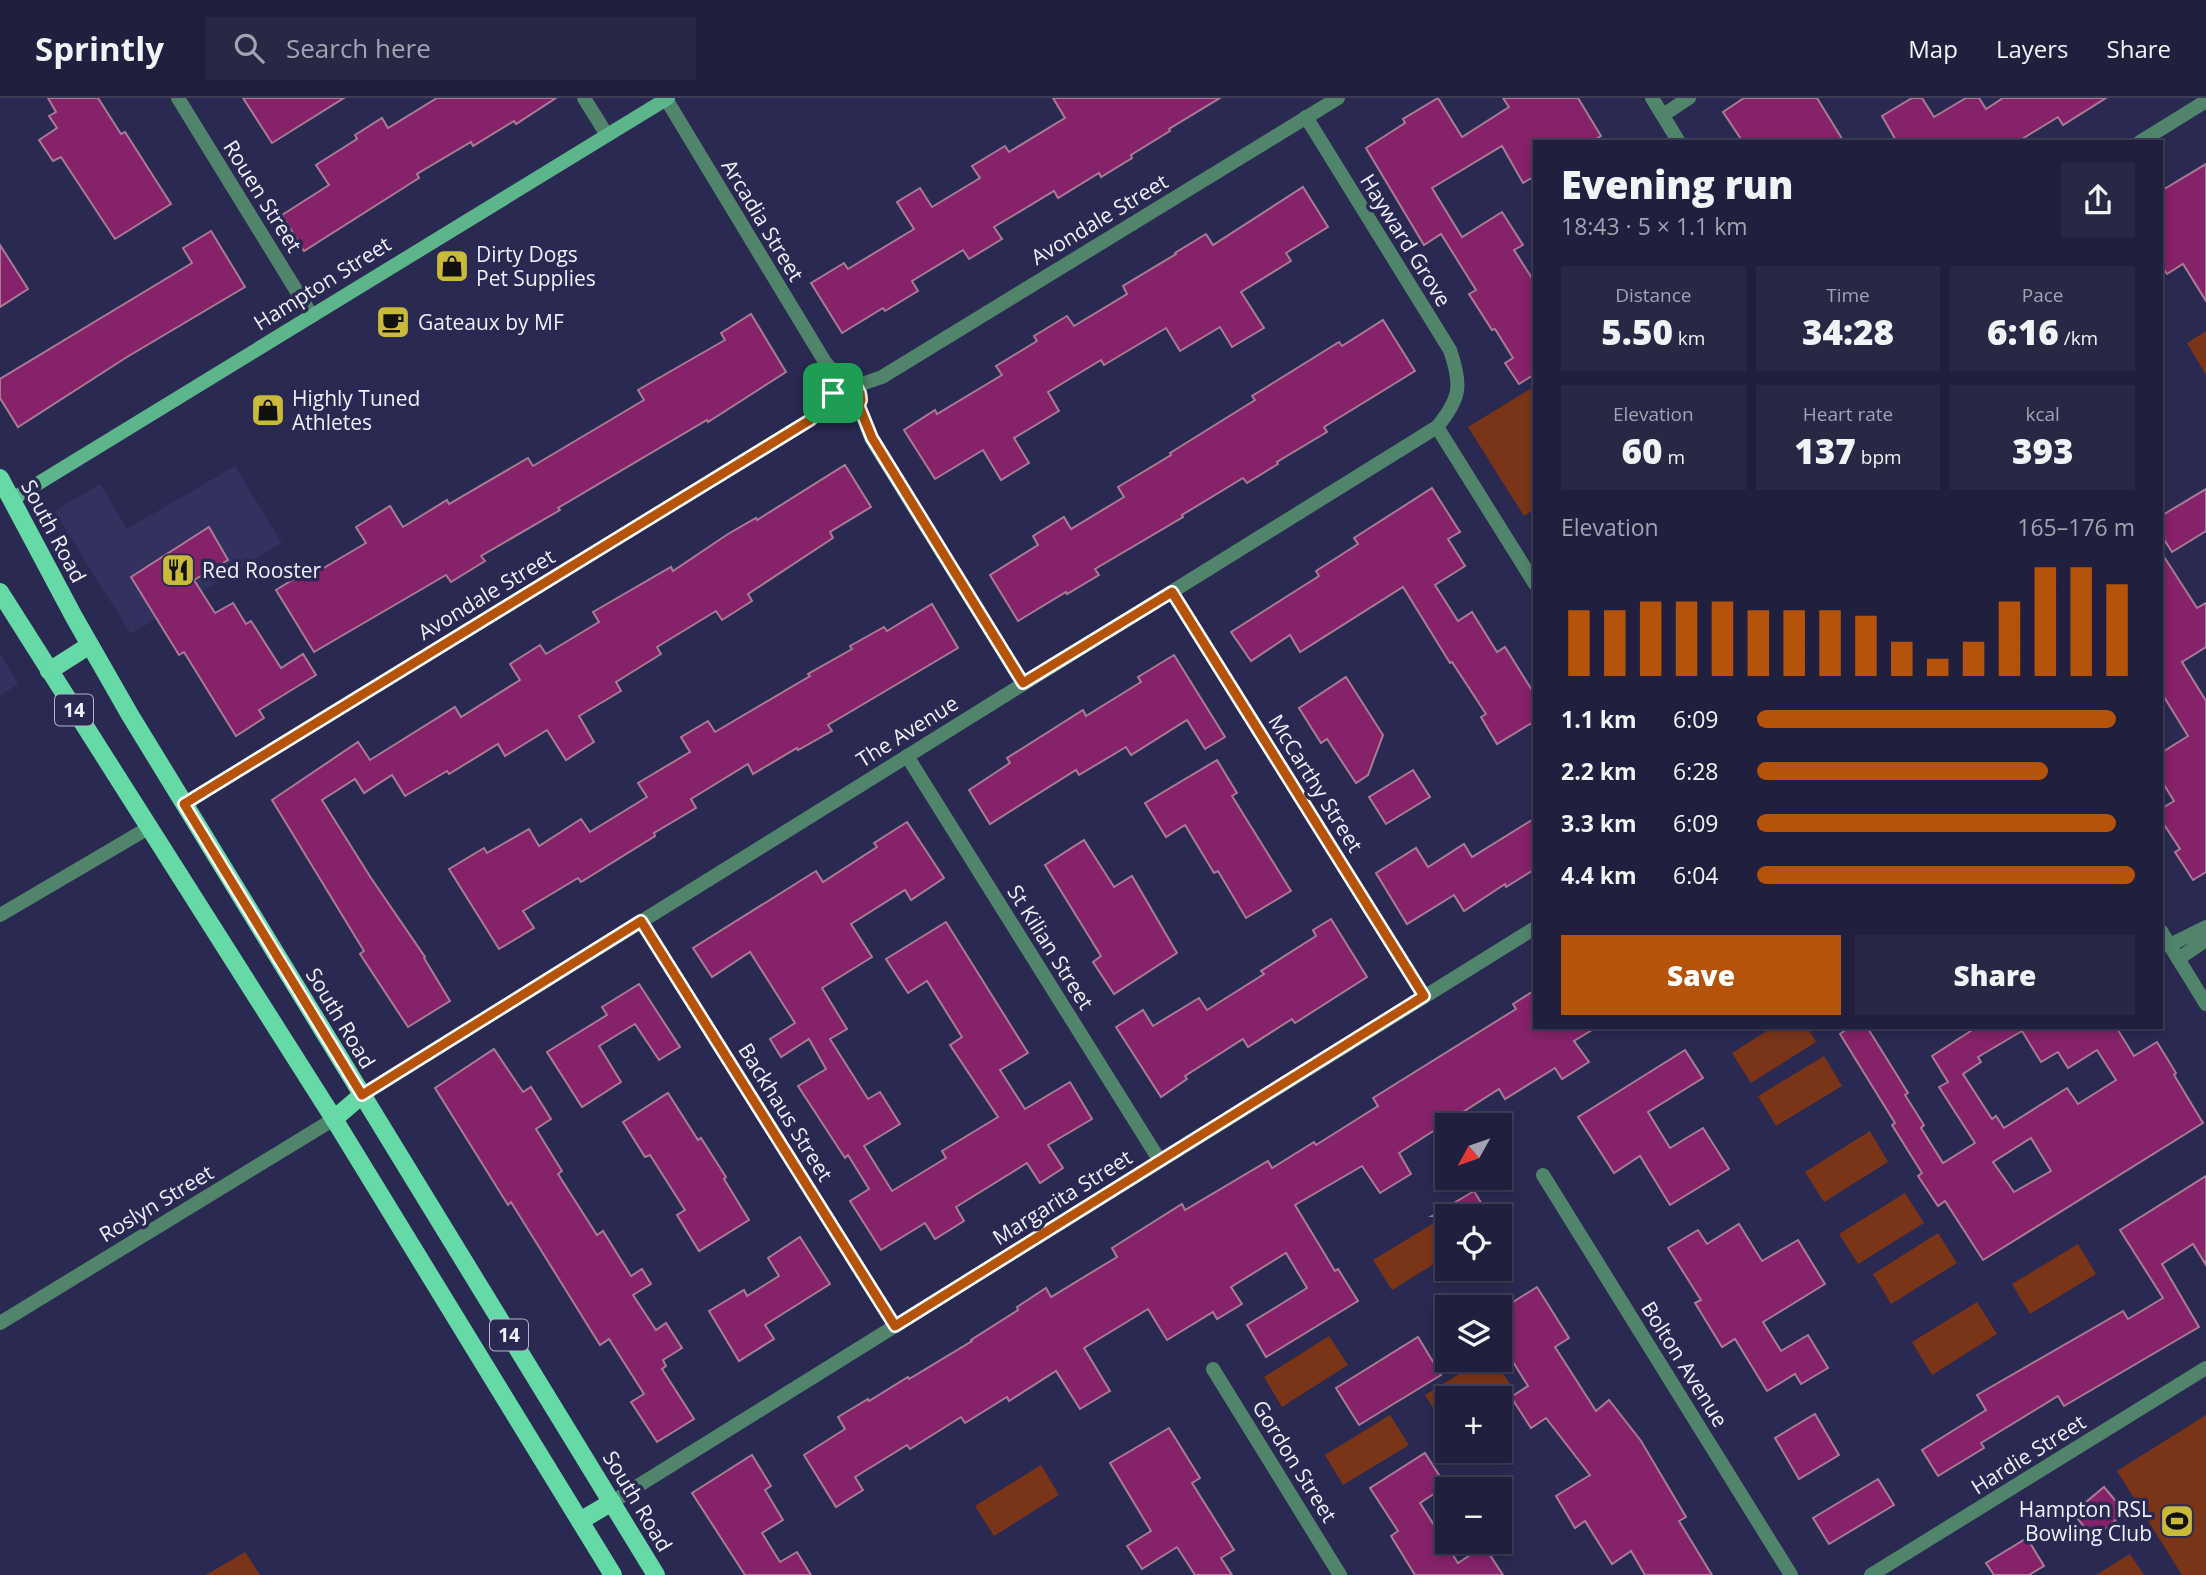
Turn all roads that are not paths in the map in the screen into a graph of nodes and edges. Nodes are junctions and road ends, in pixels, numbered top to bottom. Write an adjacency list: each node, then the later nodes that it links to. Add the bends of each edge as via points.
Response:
1 (178, 98): 13 (street, Rouen Street)
2 (584, 98): 10 (street)
3 (1338, 98): 9 (street, Avondale Street)
4 (1652, 98): 8 (street)
5 (1689, 98): 8 (street)
6 (667, 99): 10 (main road, Hampton Street); 15 (street, Arcadia Street)
7 (2206, 101): 12 (street)
8 (1663, 115): 11 (street)
9 (1306, 117): 14 (street, Hayward Grove, via 1450,350); 15 (street, Avondale Street)
10 (607, 135): 13 (main road, Hampton Street)
11 (1678, 140)
12 (2143, 140)
13 (312, 316): 18 (main road, Hampton Street)
14 (1458, 389): 16 (street, The Avenue, via 1452,409)
15 (847, 398): 24 (street, Arcadia Street); 26 (street, Avondale Street)
16 (1437, 427): 19 (street); 21 (street, The Avenue)
17 (0, 478): 18 (main road, South Road / 14)
18 (6, 503): 22 (main road, South Road / 14)
19 (1533, 581)
20 (0, 592): 23 (main road, 14)
21 (1172, 592): 24 (street, The Avenue); 36 (street, McCarthy Street)
22 (90, 645): 23 (main road); 26 (main road, South Road / 14)
23 (49, 671): 27 (main road, 14)
24 (1023, 683): 25 (street, The Avenue)
25 (907, 756): 29 (street, The Avenue); 40 (street, St Kilian Street)
26 (184, 804): 38 (main road, South Road / 14)
27 (149, 827): 28 (street); 39 (main road, 14)
28 (0, 915)
29 (641, 921): 38 (street, The Avenue); 43 (street, Backhaus Street)
30 (2206, 927): 34 (street)
31 (1533, 929): 36 (street, Margarita Street)
32 (2163, 934): 34 (street)
33 (2206, 940): 35 (street)
34 (2170, 945): 35 (street)
35 (2178, 959): 37 (street)
36 (1424, 996): 40 (street, Margarita Street)
37 (2206, 1004)
38 (362, 1095): 39 (main road); 46 (main road, South Road / 14)
39 (334, 1119): 42 (street, Roslyn Street); 47 (main road, 14)
40 (1160, 1161): 43 (street, Margarita Street)
41 (1543, 1175): 51 (street, Bolton Avenue)
42 (0, 1323)
43 (895, 1326): 46 (street, Margarita Street)
44 (2206, 1368): 52 (street, Hardie Street)
45 (1213, 1369): 50 (street, Gordon Street)
46 (612, 1502): 47 (main road); 49 (main road, South Road / 14)
47 (580, 1521): 48 (main road, 14)
48 (613, 1575)
49 (656, 1575)
50 (1340, 1575)
51 (1790, 1575)
52 (1871, 1575)

